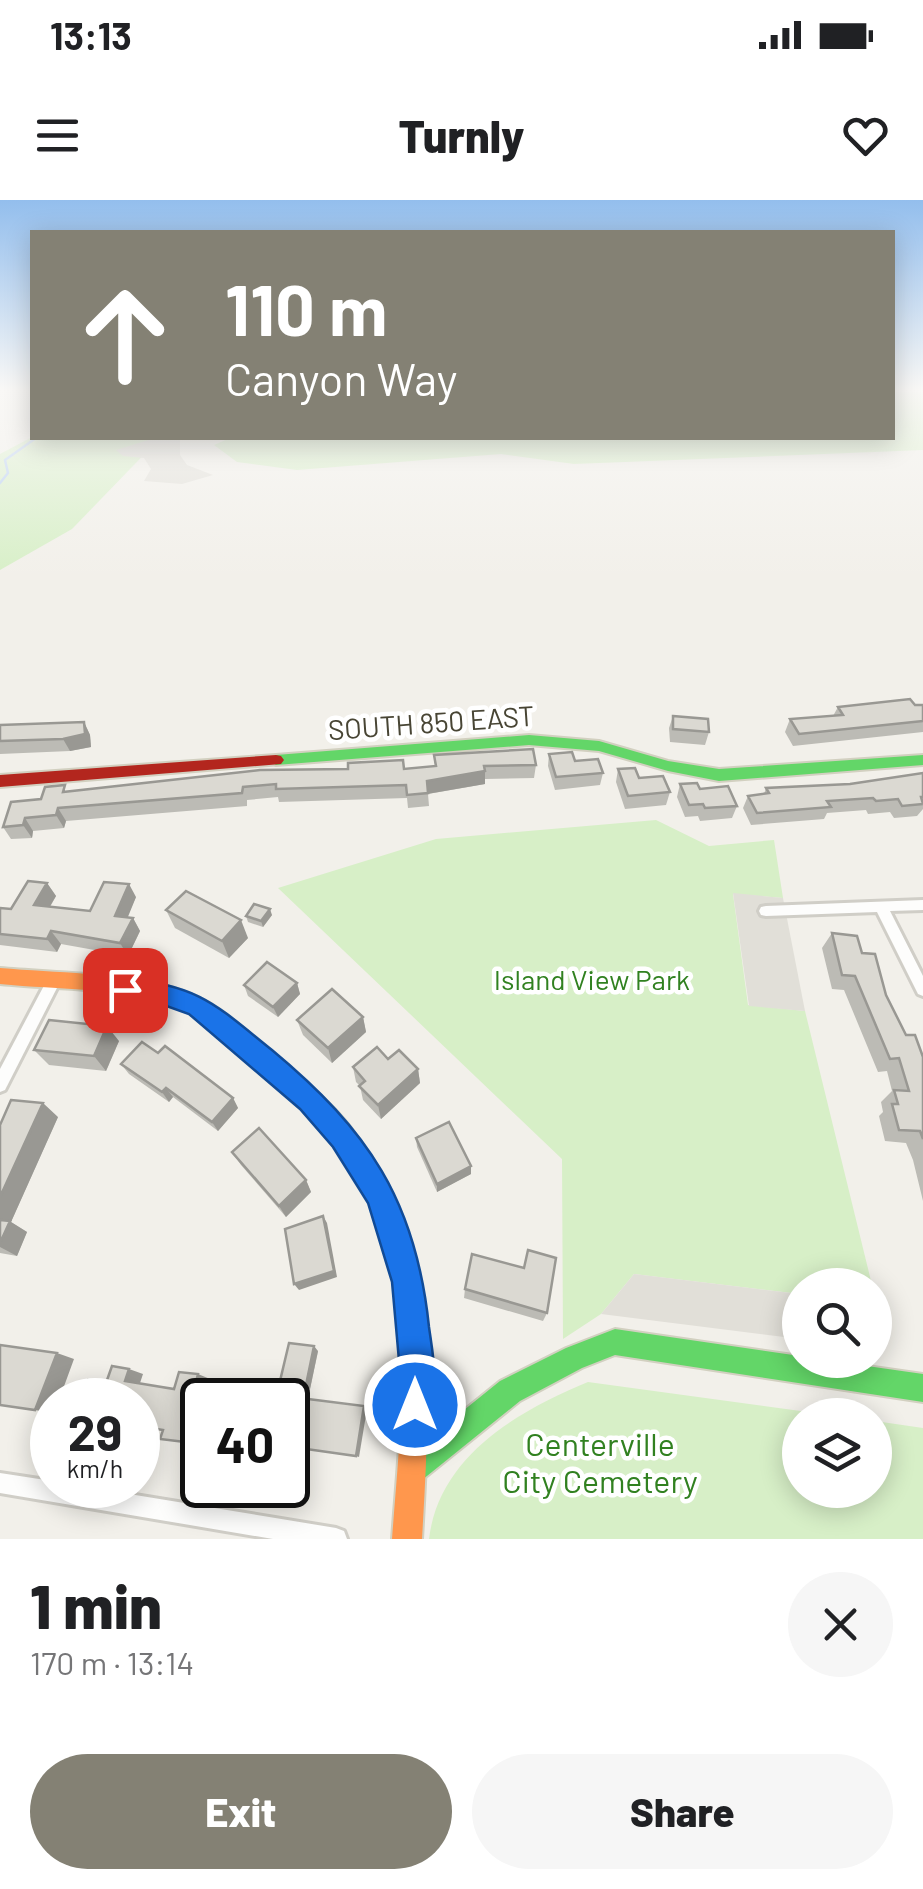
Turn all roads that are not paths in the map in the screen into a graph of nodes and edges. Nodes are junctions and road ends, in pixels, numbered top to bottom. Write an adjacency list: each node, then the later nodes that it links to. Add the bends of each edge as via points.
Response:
1 (923, 760): 2 (street, SOUTH 850 EAST, via 718,775 598,746 529,740)
2 (0, 782)
3 (923, 905): 4 (street)
4 (882, 908): 5 (street); 8 (street)
5 (766, 911)
6 (0, 976): 7 (street)
7 (53, 982): 9 (street); 11 (street, via 161,993 198,1005 344,1136 381,1196 408,1282 417,1372)
8 (923, 990)
9 (0, 1085)
10 (923, 1388): 11 (street, via 615,1342 510,1391)
11 (412, 1470): 14 (street)
12 (0, 1483): 13 (street)
13 (336, 1539)
14 (406, 1539)

